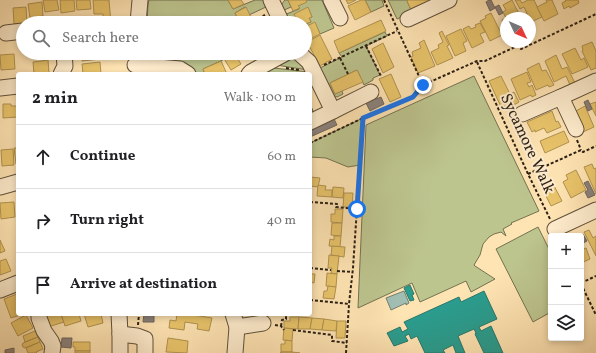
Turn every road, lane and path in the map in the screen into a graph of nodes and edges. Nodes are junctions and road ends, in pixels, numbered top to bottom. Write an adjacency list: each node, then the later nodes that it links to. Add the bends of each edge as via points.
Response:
1 (140, 0): 7 (street)
2 (271, 0): 8 (street)
3 (330, 0): 9 (street)
4 (384, 0): 11 (path)
5 (449, 0): 10 (street)
6 (596, 14): 19 (path, via 521,49 517,46 484,61)
7 (139, 16)
8 (279, 16)
9 (340, 18)
10 (408, 19)
11 (397, 31): 14 (path); 31 (path)
12 (16, 32): 13 (street)
13 (6, 33)
14 (366, 46): 15 (path); 28 (path)
15 (340, 58): 27 (path); 29 (path)
16 (65, 60): 22 (street)
17 (274, 60): 21 (street)
18 (307, 60): 26 (street)
19 (477, 61): 31 (path); 43 (path, Sycamore Walk)
20 (135, 64): 23 (street, via 180,69)
21 (265, 65): 24 (street); 25 (path)
22 (63, 72)
23 (185, 72)
24 (251, 72)
25 (310, 72)
26 (312, 72)
27 (348, 74)
28 (380, 76)
29 (314, 81): 36 (street)
30 (596, 81): 35 (street)
31 (423, 85): 38 (path, via 413,97)
32 (16, 86): 33 (street)
33 (0, 88)
34 (371, 92): 36 (street)
35 (561, 97): 37 (street); 40 (street)
36 (333, 111): 39 (street)
37 (522, 114)
38 (363, 118): 41 (path); 47 (path)
39 (312, 121)
40 (576, 130)
41 (312, 141)
42 (596, 146): 43 (path, via 583,152 581,150)
43 (528, 174): 49 (path, Sycamore Walk)
44 (16, 183): 45 (street)
45 (0, 187)
46 (312, 202): 47 (path)
47 (357, 209): 53 (path)
48 (596, 210): 49 (street)
49 (555, 228)
50 (312, 268): 51 (path)
51 (332, 270)
52 (337, 271): 53 (path)
53 (353, 272): 60 (path)
54 (596, 276): 55 (path)
55 (584, 282)
56 (16, 284): 57 (street)
57 (0, 290)
58 (584, 290): 64 (path)
59 (312, 300): 60 (path)
60 (349, 304): 70 (path)
61 (38, 316): 71 (street, via 53,346)
62 (119, 316): 69 (street)
63 (286, 316): 67 (path)
64 (596, 316)
65 (235, 321): 66 (street); 74 (street)
66 (262, 323)
67 (281, 326)
68 (293, 330): 70 (path, via 332,335 332,341)
69 (120, 334): 72 (street); 73 (street, via 145,339)
70 (347, 342): 75 (path)
71 (52, 353)
72 (120, 353)
73 (145, 353)
74 (235, 353)
75 (346, 353)

